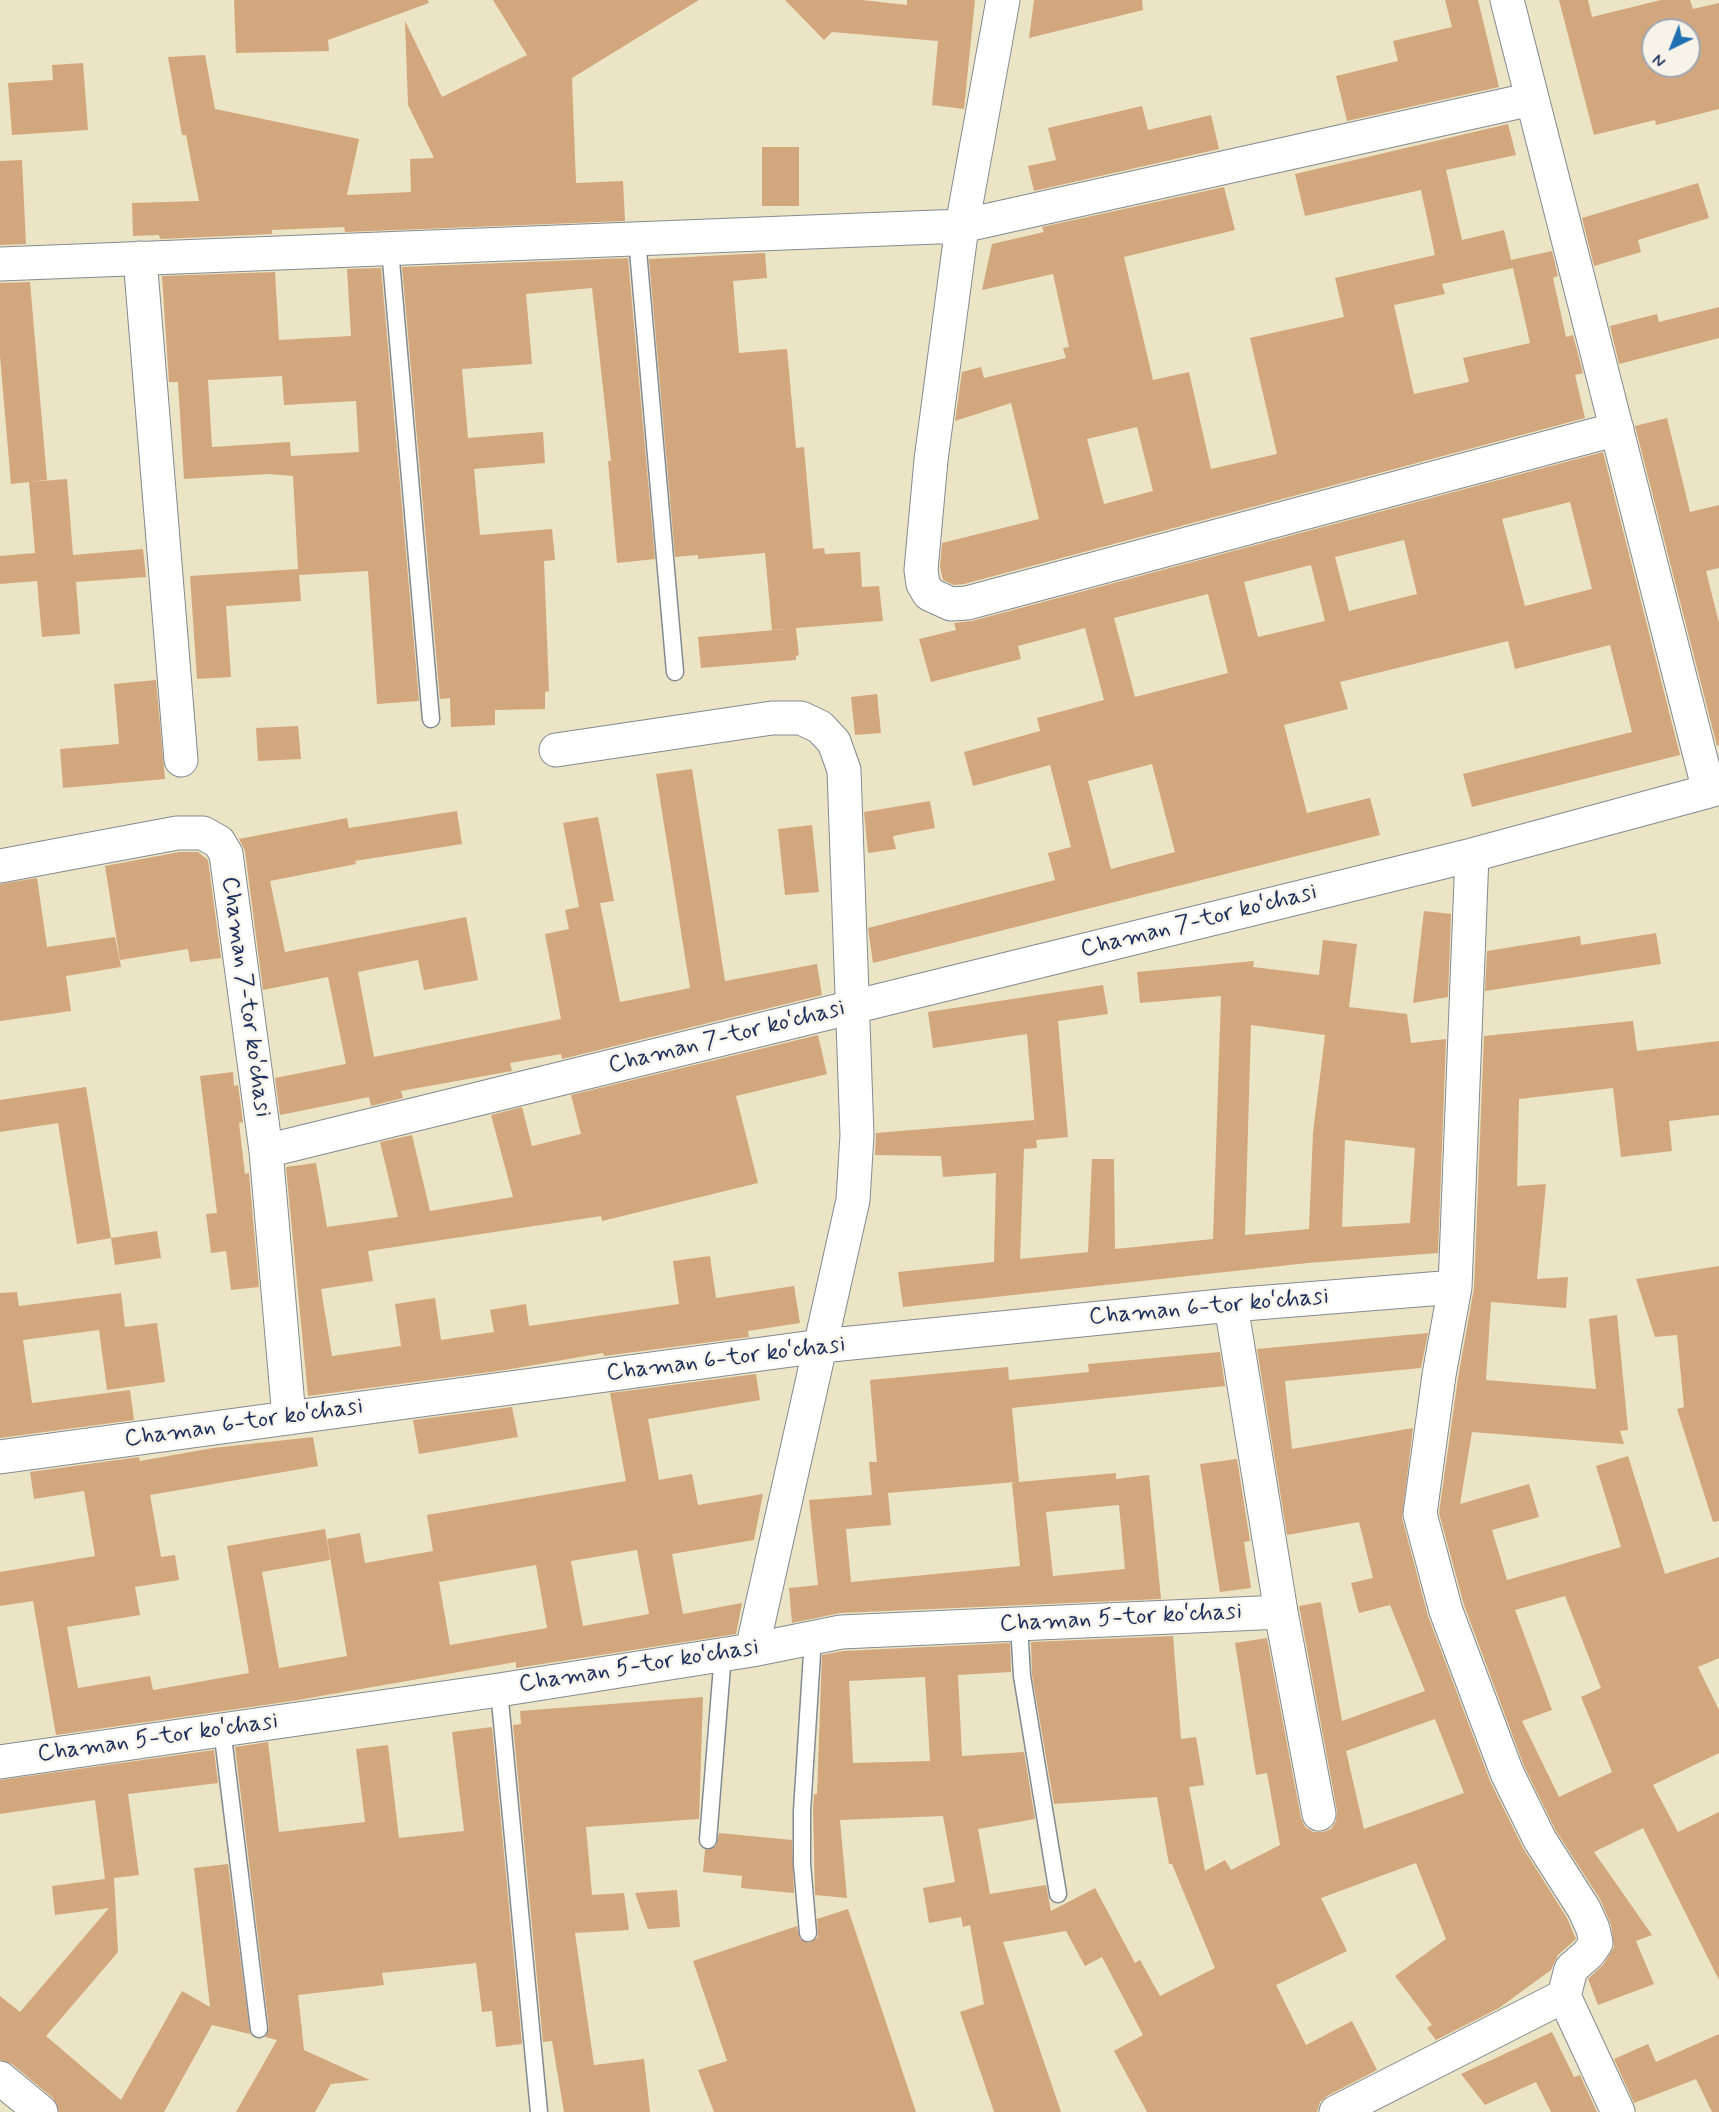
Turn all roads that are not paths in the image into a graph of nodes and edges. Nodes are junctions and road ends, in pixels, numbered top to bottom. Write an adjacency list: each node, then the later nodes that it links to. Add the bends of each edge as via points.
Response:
1 (1003, 0): 4 (street)
2 (1507, 0): 3 (street)
3 (1532, 99): 4 (street); 9 (street)
4 (962, 226): 5 (street); 9 (street, via 921,570 923,584 939,601 967,603)
5 (638, 239): 6 (street); 10 (lane)
6 (390, 249): 7 (street); 11 (lane)
7 (140, 258): 8 (street); 13 (street)
8 (0, 264)
9 (1617, 429): 14 (street)
10 (675, 672)
11 (431, 719)
12 (556, 750): 17 (street, via 772,718 801,718 820,728 834,742 844,770)
13 (181, 760)
14 (1714, 789): 15 (street, Chaman 7-tor koʻchasi)
15 (1472, 855): 17 (street, Chaman 7-tor koʻchasi); 19 (street)
16 (0, 866): 18 (street, Chaman 7-tor koʻchasi, via 177,833 203,833 219,842 226,855)
17 (854, 1006): 18 (street, Chaman 7-tor koʻchasi); 21 (street, via 857,1135 853,1200)
18 (266, 1151): 22 (street)
19 (1455, 1287): 20 (street, Chaman 6-tor koʻchasi); 35 (street, via 1420,1514 1446,1611 1508,1773 1540,1840 1593,1929 1596,1942 1571,1970)
20 (1231, 1305): 21 (street, Chaman 6-tor koʻchasi); 24 (street)
21 (821, 1346): 22 (street, Chaman 6-tor koʻchasi); 27 (street)
22 (289, 1418): 23 (street, Chaman 6-tor koʻchasi)
23 (0, 1457)
24 (1281, 1612): 25 (street, Chaman 5-tor koʻchasi); 31 (street)
25 (1019, 1624): 26 (street, Chaman 5-tor koʻchasi, via 840,1632); 33 (lane, via 1022,1676)
26 (813, 1638): 27 (street, Chaman 5-tor koʻchasi); 34 (lane, via 802,1810)
27 (737, 1652): 28 (street, Chaman 5-tor koʻchasi); 32 (lane)
28 (499, 1690): 29 (street, Chaman 5-tor koʻchasi); 39 (lane)
29 (222, 1729): 30 (street, Chaman 5-tor koʻchasi); 36 (lane)
30 (0, 1762)
31 (1318, 1814)
32 (708, 1840)
33 (1058, 1894)
34 (808, 1933)
35 (1564, 1995): 40 (street); 41 (street)
36 (259, 2029)
37 (0, 2078): 38 (street)
38 (42, 2112)
39 (539, 2112)
40 (1336, 2112)
41 (1618, 2112)

